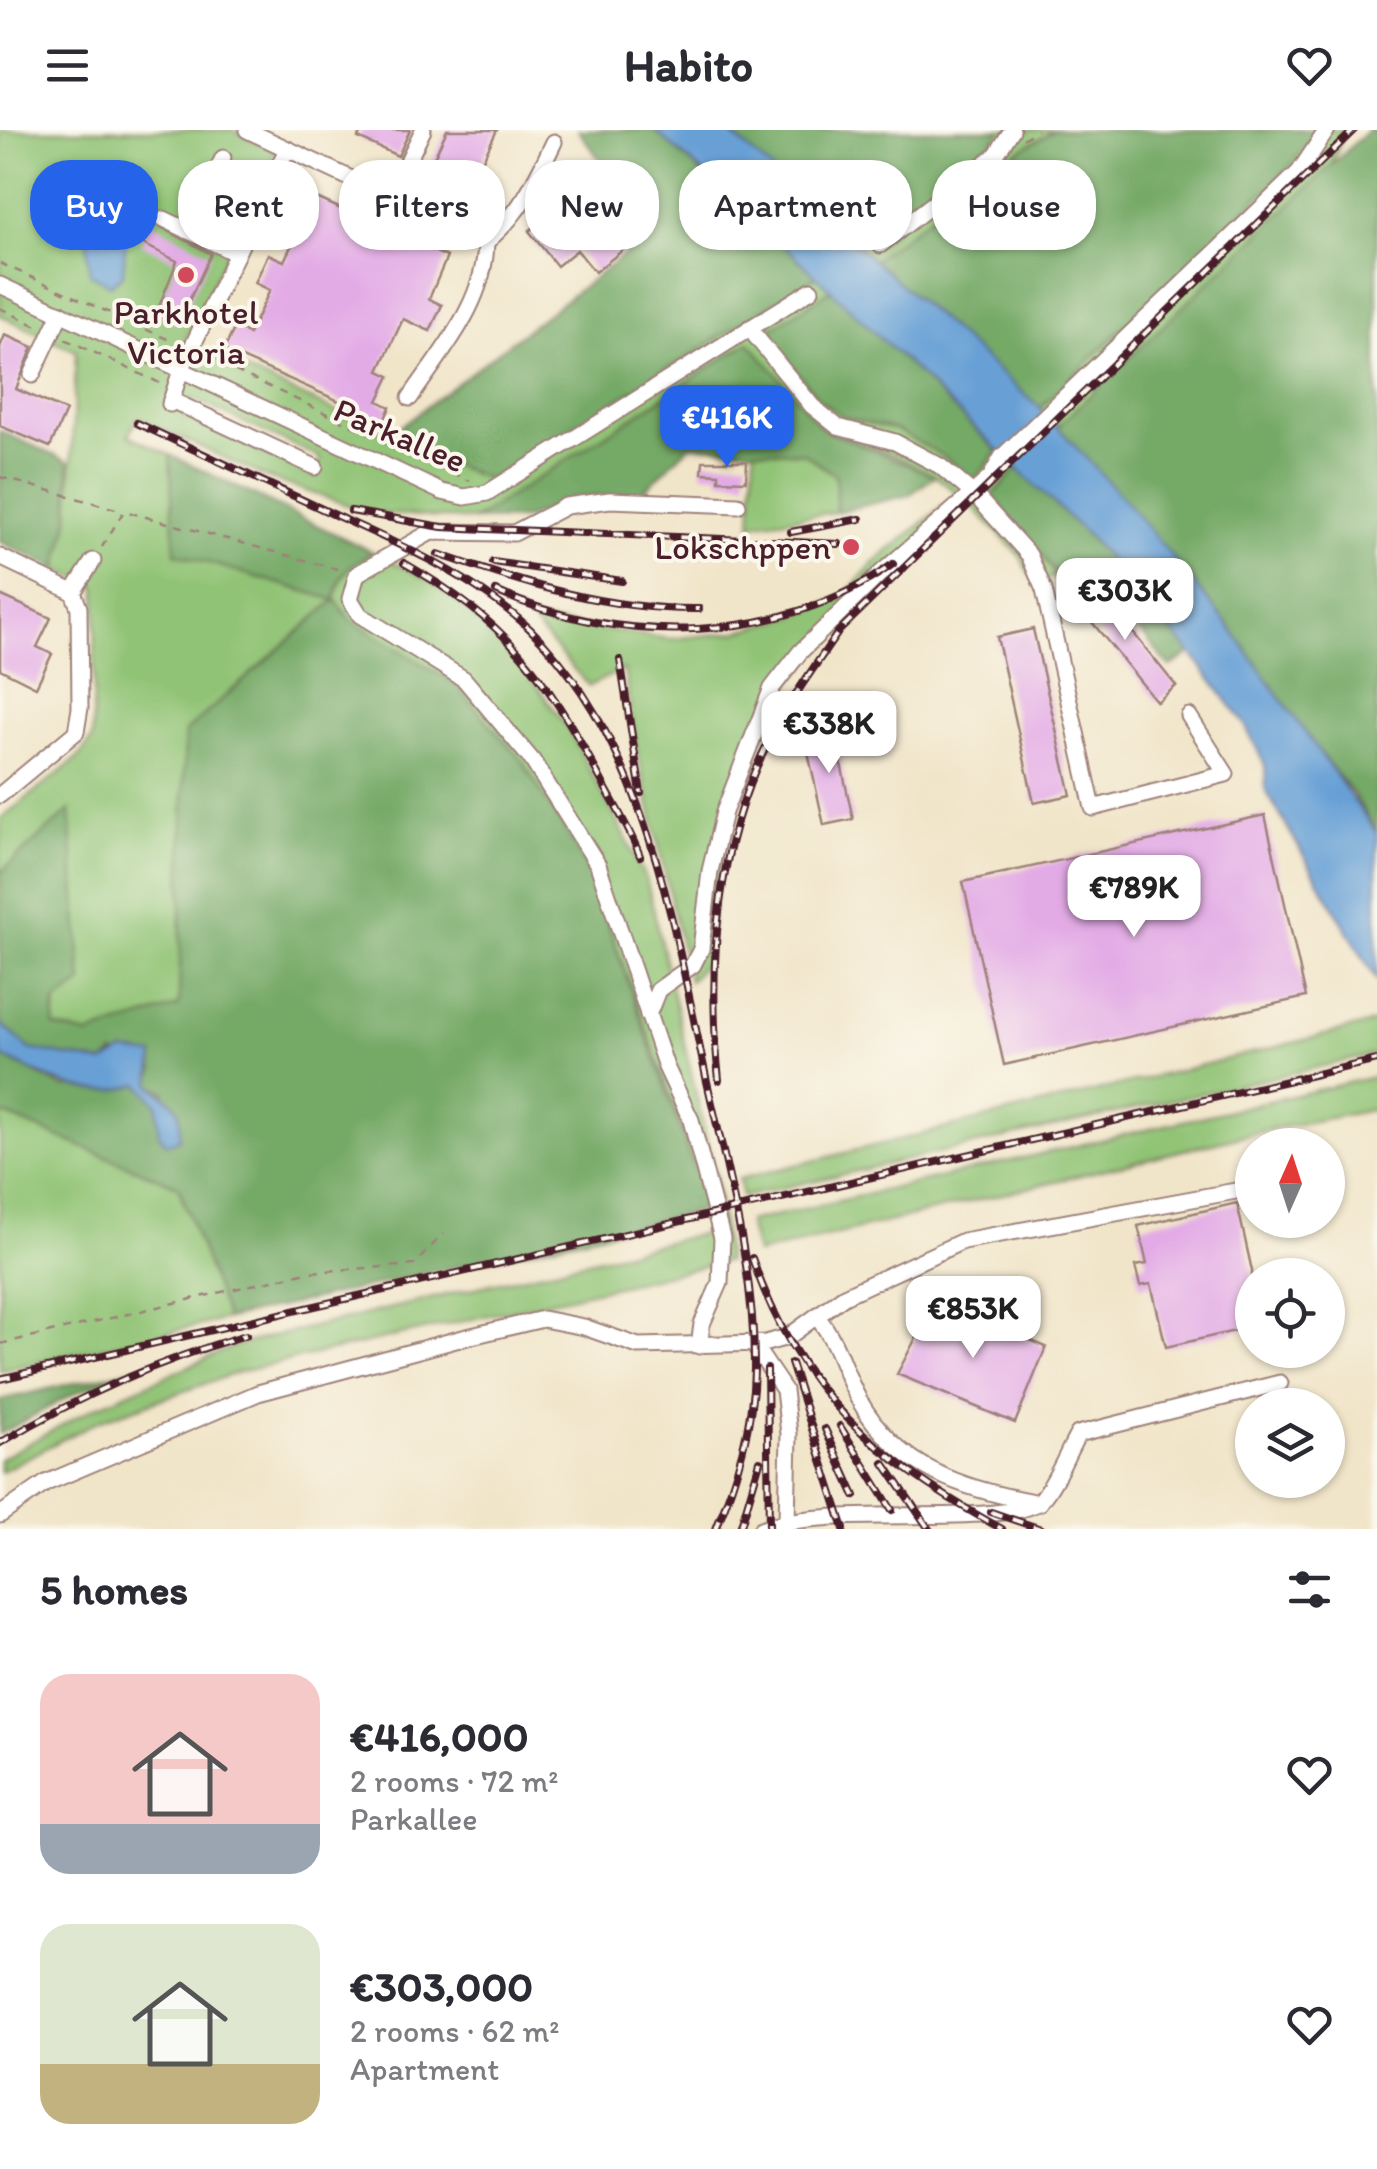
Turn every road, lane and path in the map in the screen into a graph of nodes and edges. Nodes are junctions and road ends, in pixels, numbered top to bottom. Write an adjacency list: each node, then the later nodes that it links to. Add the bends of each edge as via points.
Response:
1 (247, 130): 6 (street)
2 (423, 130): 7 (street)
3 (1012, 130): 10 (street, via 996,155)
4 (1327, 130): 31 (street, via 1299,172 1002,457)
5 (554, 142): 11 (street)
6 (287, 149): 8 (street); 15 (street)
7 (408, 160)
8 (339, 174)
9 (164, 219): 12 (street)
10 (912, 220)
11 (505, 224)
12 (178, 226)
13 (228, 250): 15 (street)
14 (486, 250): 27 (street, via 477,298)
15 (236, 254): 23 (street)
16 (0, 262): 23 (path)
17 (0, 285): 20 (street, Parkallee)
18 (811, 290): 21 (street, Parkallee)
19 (0, 308): 22 (path)
20 (61, 313): 22 (street); 24 (street, Parkallee)
21 (749, 328): 24 (street, Parkallee, via 487,492 464,497); 31 (street, via 812,406 838,427 895,442)
22 (51, 333): 25 (street); 26 (path)
23 (190, 350): 24 (street); 30 (path)
24 (181, 370): 26 (street)
25 (32, 376)
26 (172, 398): 28 (street)
27 (410, 398)
28 (315, 468)
29 (0, 477): 33 (path)
30 (479, 485)
31 (974, 494): 38 (street, via 1029,555 1044,590 1092,808 1226,774); 40 (street, via 880,574 772,688 724,812 700,949 693,965 658,990)
32 (738, 505): 36 (street, via 610,500 566,506 514,534 431,532)
33 (124, 512): 35 (path); 36 (path)
34 (0, 557): 37 (street)
35 (93, 561): 37 (street)
36 (357, 574): 40 (street, via 350,600 360,615 464,680 532,760 598,865)
37 (73, 592): 39 (street, via 79,608 76,732)
38 (1189, 716)
39 (0, 795)
40 (648, 1015): 46 (street, via 691,1120 722,1238 720,1283)
41 (1235, 1191): 43 (street, via 963,1241 844,1296)
42 (443, 1234): 44 (path, via 414,1265 306,1272)
43 (818, 1318): 45 (street, via 788,1336); 48 (street, via 836,1340 876,1428 909,1457 976,1492)
44 (0, 1344)
45 (753, 1344): 46 (street); 50 (street, via 784,1390)
46 (700, 1346): 49 (street, via 638,1346 543,1319 258,1394 46,1483)
47 (1280, 1383): 48 (street, via 1078,1434)
48 (1039, 1502): 50 (street, via 988,1521)
49 (0, 1515)
50 (787, 1522): 51 (street)
51 (762, 1529)

